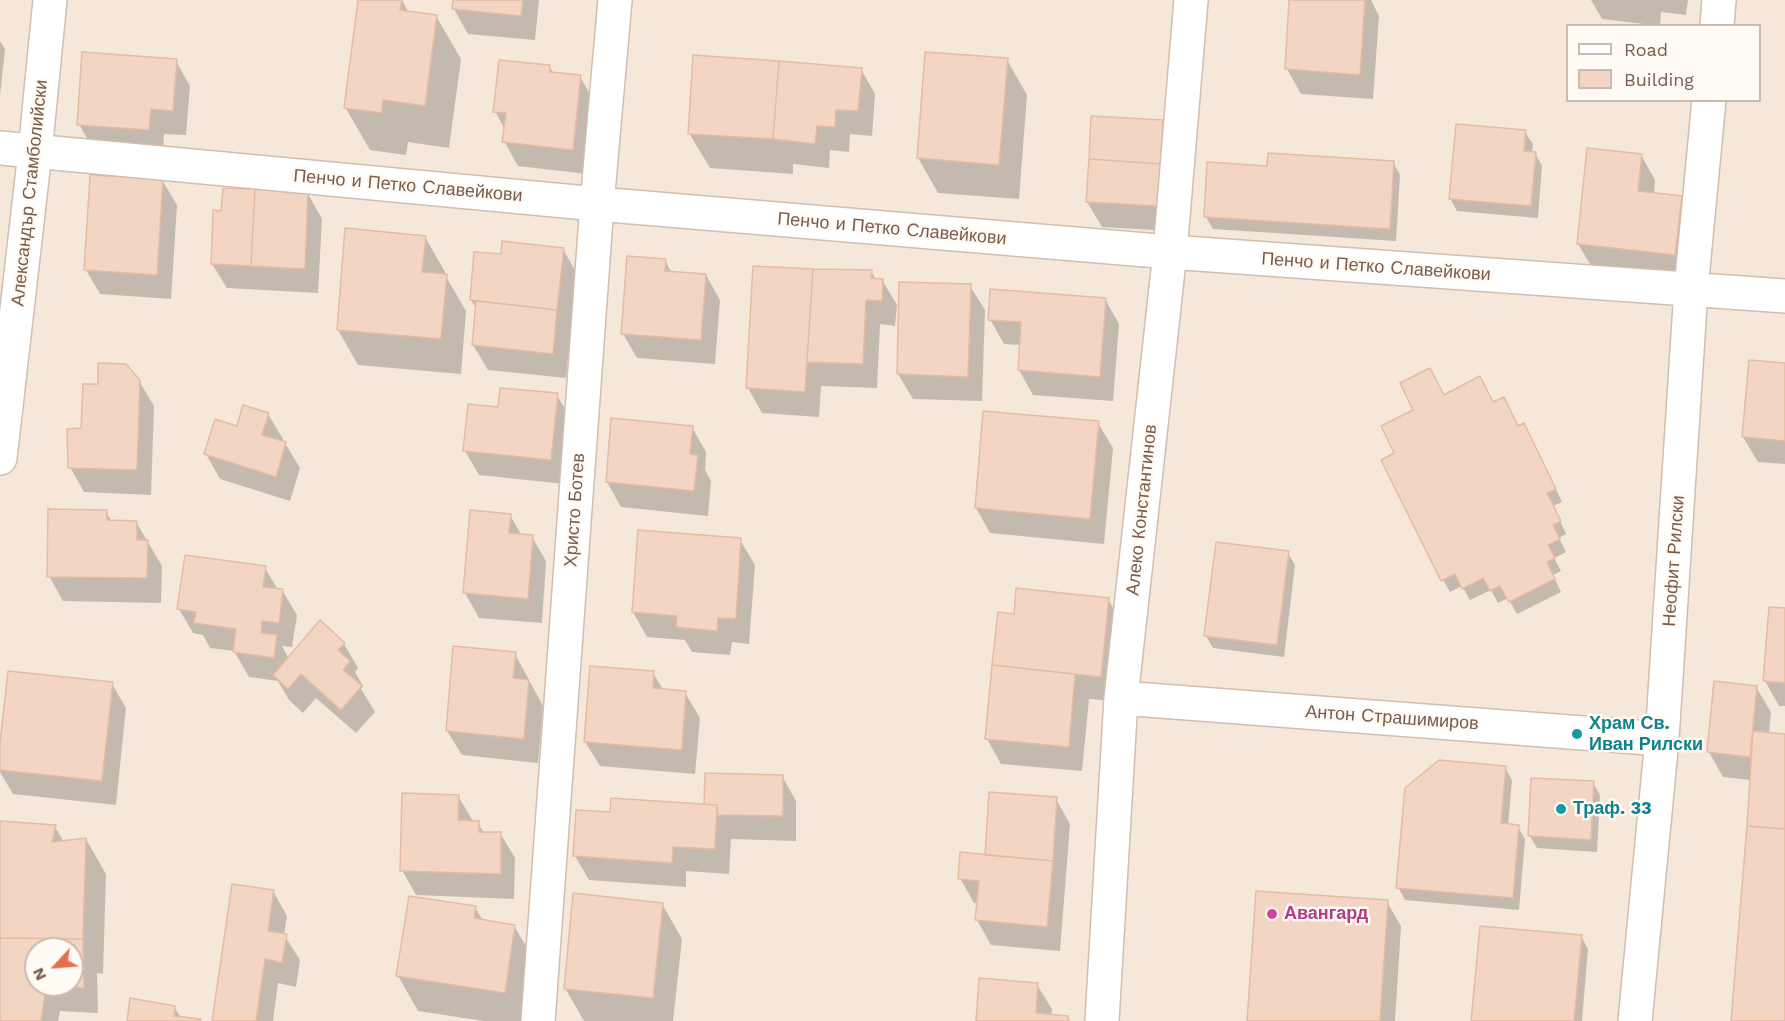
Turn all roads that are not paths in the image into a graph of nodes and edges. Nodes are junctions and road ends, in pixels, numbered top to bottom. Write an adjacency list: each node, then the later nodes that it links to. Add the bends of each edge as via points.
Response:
1 (50, 0): 8 (street, Александър Стамболийски)
2 (615, 0): 9 (street, Христо Ботев)
3 (1191, 0): 10 (street, Алеко Константинов)
4 (1719, 0): 5 (street)
5 (1717, 24)
6 (1709, 102): 11 (street, Неофит Рилски)
7 (0, 148): 8 (street, Пенчо и Петко Славейкови)
8 (35, 152): 9 (street, Пенчо и Петко Славейкови); 13 (street, Александър Стамболийски)
9 (597, 204): 10 (street, Пенчо и Петко Славейкови); 16 (street, Христо Ботев)
10 (1170, 252): 11 (street, Пенчо и Петко Славейкови); 14 (street, Алеко Константинов)
11 (1691, 290): 12 (street, Пенчо и Петко Славейкови); 15 (street, Неофит Рилски)
12 (1785, 296)
13 (0, 458)
14 (1121, 698): 15 (street, Антон Страшимиров); 17 (street, Алеко Константинов)
15 (1662, 738): 18 (street, Неофит Рилски)
16 (538, 1021)
17 (1102, 1021)
18 (1635, 1021)

